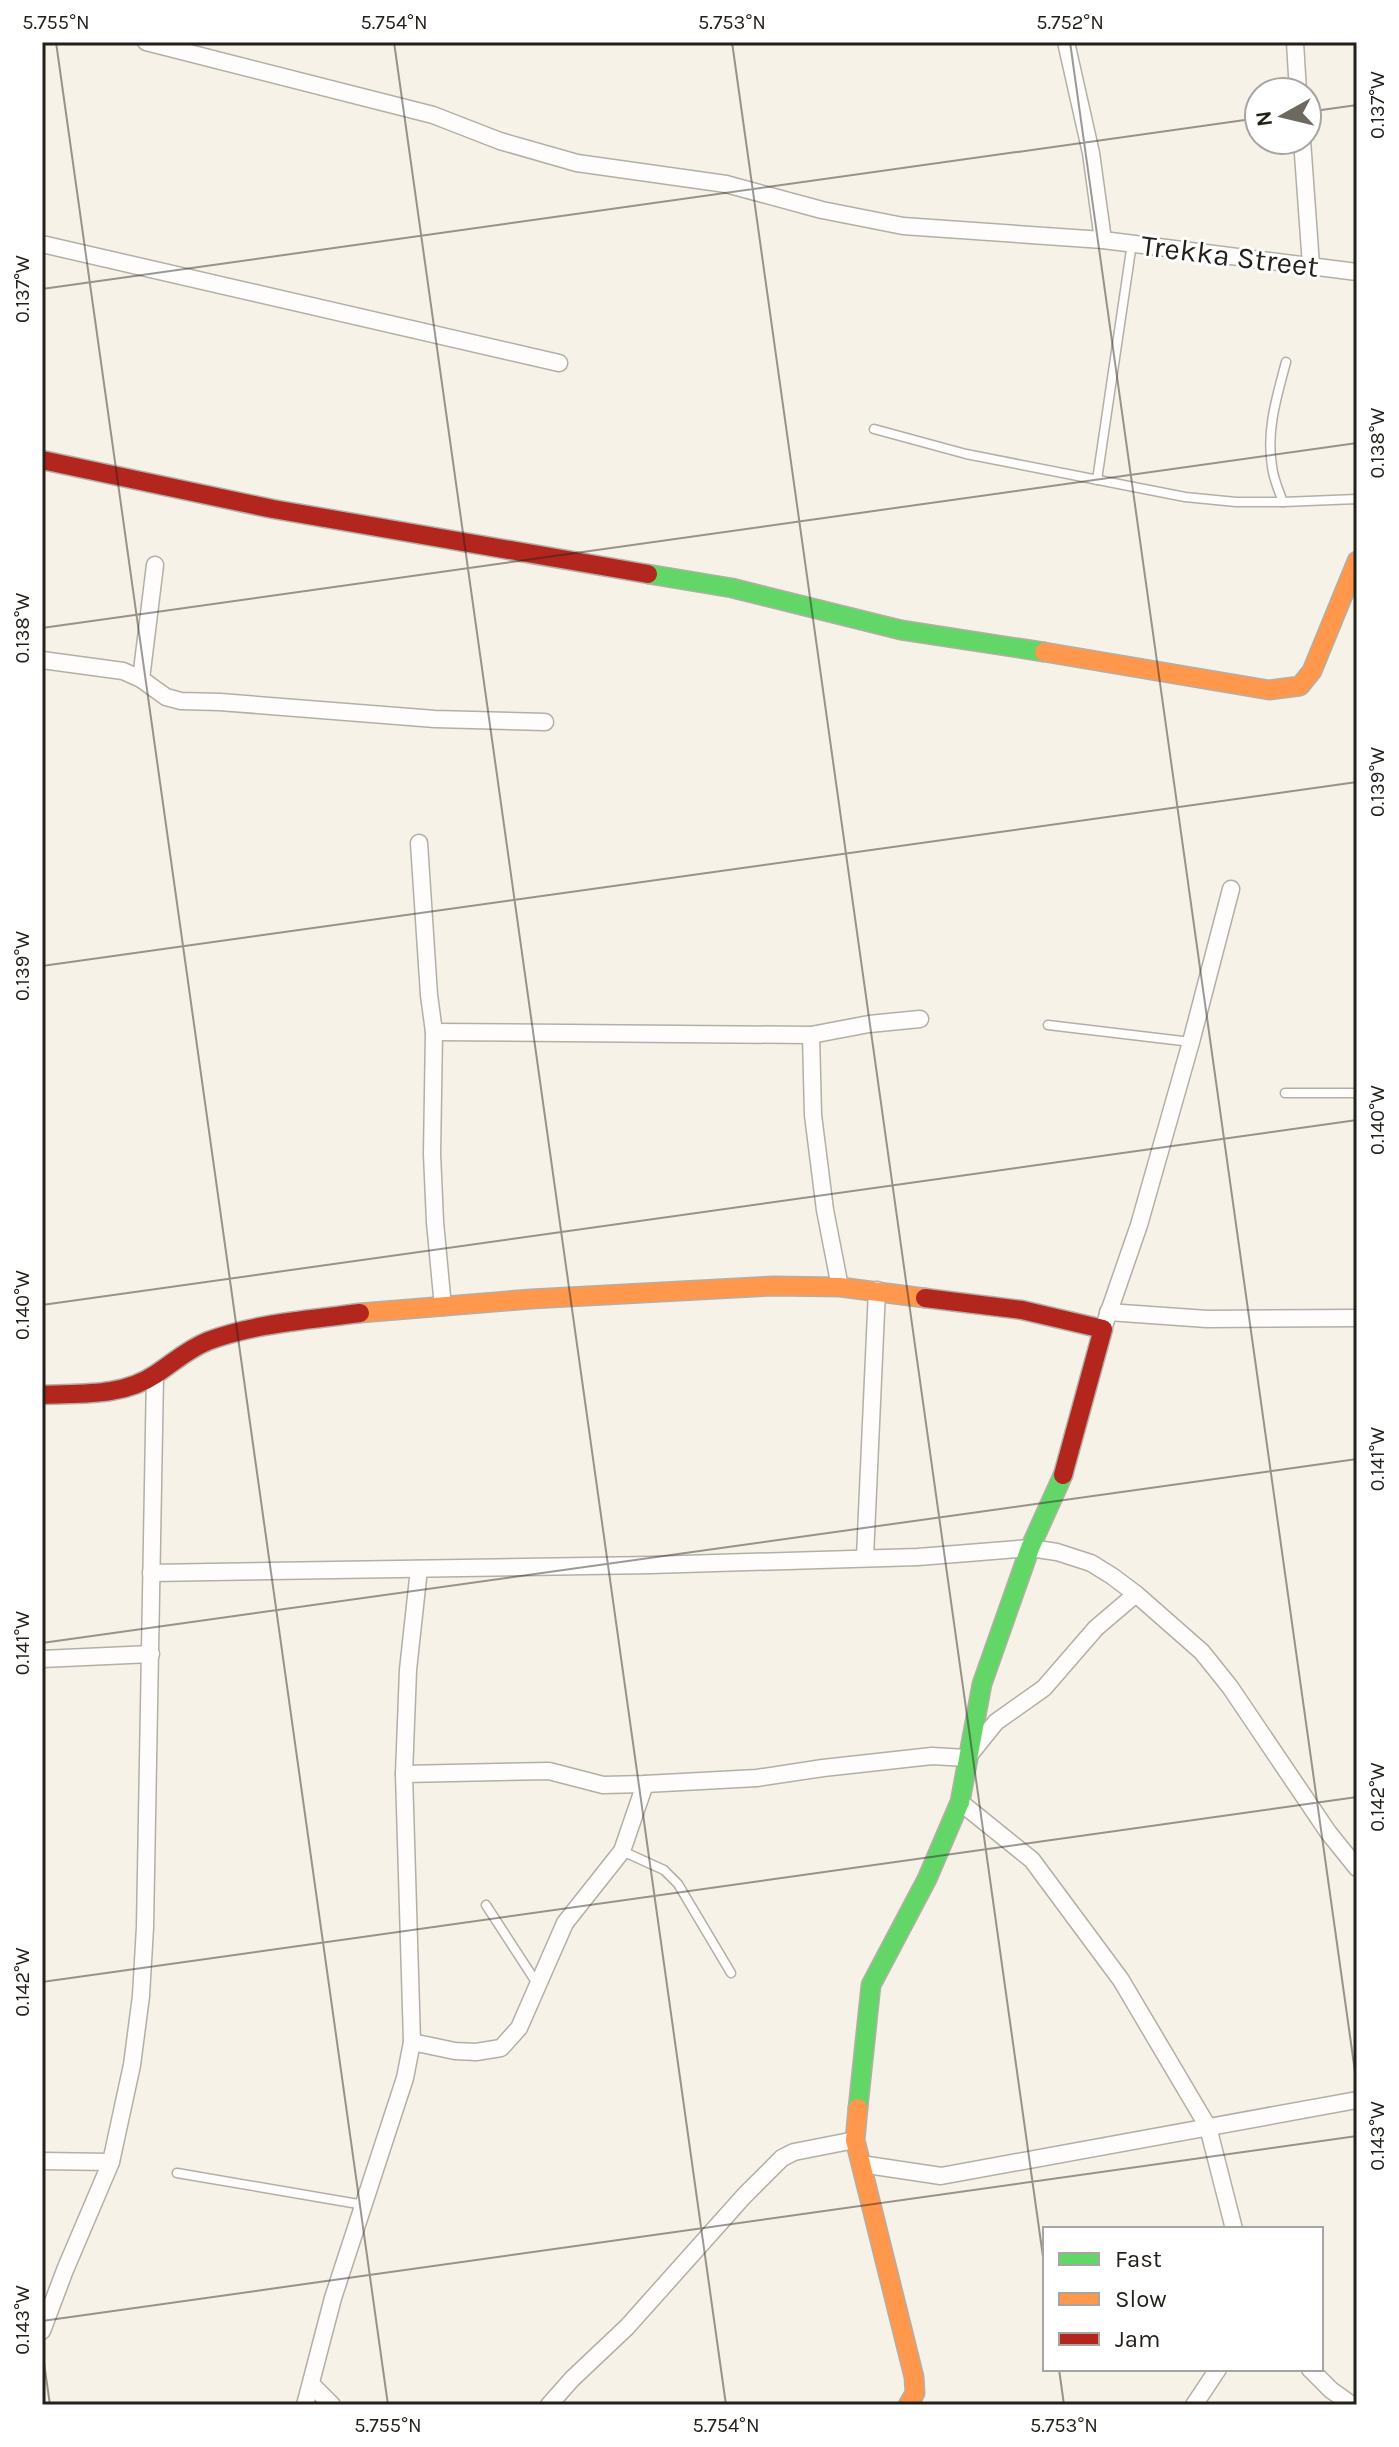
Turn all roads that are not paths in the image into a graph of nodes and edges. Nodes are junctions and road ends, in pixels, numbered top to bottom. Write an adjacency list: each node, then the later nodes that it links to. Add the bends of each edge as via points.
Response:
1 (146, 42): 6 (street, Trekka Street, via 433,115 577,163 726,184 903,226)
2 (1066, 42): 6 (street, via 1091,153)
3 (1295, 42): 4 (street)
4 (1297, 76)
5 (1303, 156): 9 (street)
6 (1103, 240): 7 (street, Trekka Street)
7 (1132, 243): 9 (street, Trekka Street); 15 (lane)
8 (42, 244): 12 (street)
9 (1311, 265): 10 (street, Trekka Street)
10 (1357, 272)
11 (1286, 362): 17 (lane, via 1270,439 1272,469)
12 (559, 363)
13 (874, 429): 15 (lane)
14 (42, 460): 18 (street, via 273,509 732,588 901,630 1269,690 1300,686 1312,671)
15 (1097, 480): 17 (lane, via 1185,497)
16 (1357, 499): 17 (lane)
17 (1283, 502)
18 (1357, 561)
19 (155, 565): 21 (street)
20 (42, 660): 21 (street, via 123,671)
21 (141, 679): 22 (street, via 181,701)
22 (545, 722)
23 (419, 843): 27 (street)
24 (1231, 889): 29 (street)
25 (920, 1019): 28 (street)
26 (1048, 1025): 29 (lane)
27 (434, 1032): 28 (street); 34 (street, via 432,1167)
28 (811, 1035): 32 (street, via 813,1115)
29 (1191, 1042): 36 (street, via 1139,1225)
30 (1285, 1093): 31 (lane)
31 (1357, 1093)
32 (840, 1287): 33 (street); 34 (street, via 680,1290)
33 (877, 1290): 36 (street); 40 (street)
34 (443, 1307): 37 (street, via 257,1327 208,1341)
35 (1357, 1318): 36 (street)
36 (1105, 1320): 39 (street, via 1066,1468)
37 (155, 1375): 38 (street, via 121,1391); 42 (street)
38 (42, 1395)
39 (1030, 1548): 40 (street); 43 (street, via 1091,1563); 46 (street, via 982,1684)
40 (865, 1557): 41 (street)
41 (419, 1569): 42 (street); 47 (street)
42 (151, 1573): 44 (street)
43 (1136, 1594): 46 (street, via 1096,1628 1044,1688 996,1722); 50 (street, via 1202,1652)
44 (151, 1654): 45 (street); 62 (street, via 141,1996)
45 (42, 1659)
46 (967, 1758): 48 (street, via 932,1756 757,1778); 49 (street)
47 (404, 1774): 48 (street, via 549,1771 603,1785); 57 (street)
48 (645, 1784): 52 (street)
49 (960, 1802): 59 (street, via 1032,1860 1121,1980); 60 (street, via 927,1879 871,1985)
50 (1328, 1832): 51 (street); 53 (street)
51 (1357, 1845)
52 (622, 1851): 55 (lane, via 664,1870 678,1884); 56 (street, via 565,1923)
53 (1357, 1868)
54 (486, 1905): 56 (lane)
55 (731, 1973)
56 (539, 1986): 57 (street, via 519,2028 501,2048 455,2051)
57 (412, 2042): 65 (street)
58 (1357, 2100): 59 (street)
59 (1208, 2127): 63 (street, via 941,2176); 66 (street)
60 (855, 2140): 63 (street); 73 (street, via 782,2158)
61 (42, 2161): 62 (street)
62 (111, 2162): 67 (street)
63 (861, 2164): 74 (street, via 914,2377 915,2393)
64 (177, 2173): 65 (lane)
65 (365, 2205): 70 (street, via 333,2298)
66 (1233, 2227)
67 (42, 2331)
68 (1217, 2371): 75 (street)
69 (1312, 2371): 76 (street)
70 (312, 2385): 71 (street); 72 (street)
71 (305, 2405)
72 (332, 2405)
73 (549, 2405)
74 (908, 2405)
75 (1194, 2405)
76 (1352, 2405)

